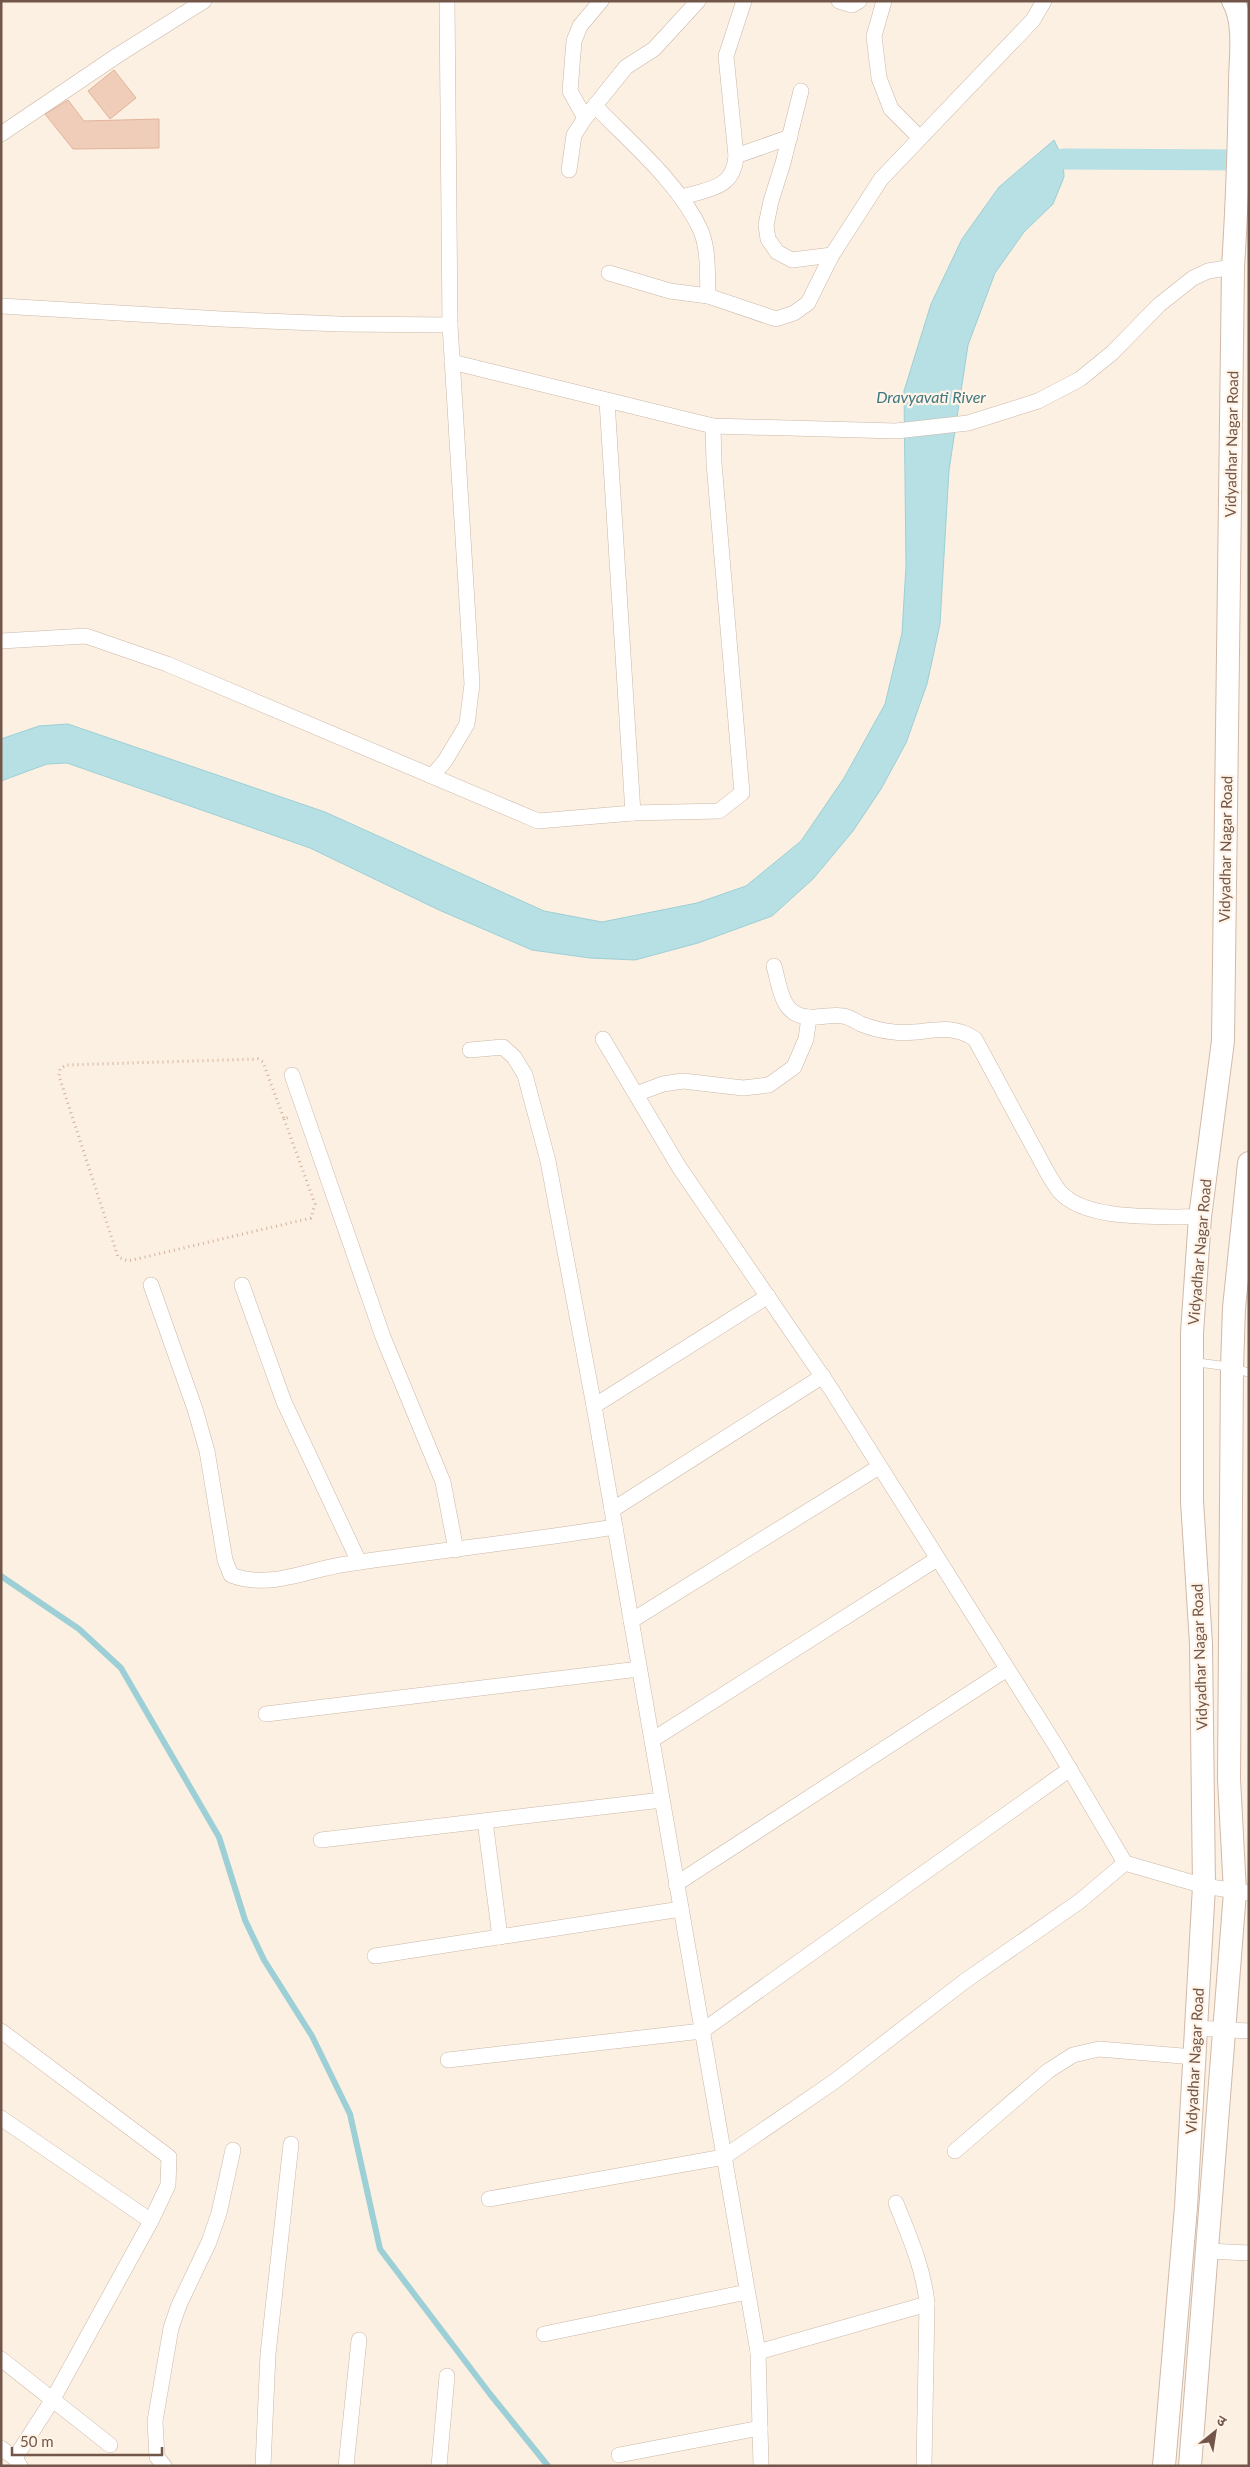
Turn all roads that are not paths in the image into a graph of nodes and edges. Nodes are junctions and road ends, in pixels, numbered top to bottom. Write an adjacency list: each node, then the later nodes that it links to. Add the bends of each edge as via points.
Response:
1 (204, 1): 14 (street)
2 (447, 1): 25 (street)
3 (601, 1): 13 (street, via 580,26 574,41 570,91)
4 (698, 1): 12 (street, via 654,49 626,68)
5 (744, 1): 17 (street, via 726,56)
6 (839, 1): 7 (street, via 852,5)
7 (858, 1)
8 (884, 1): 16 (street, via 874,36 879,78 891,109)
9 (1044, 1): 16 (street, via 1033,20)
10 (1240, 4): 21 (main road, Vidyadhar Nagar Road, via 1238,195)
11 (801, 91): 15 (street)
12 (595, 106): 13 (street); 19 (street)
13 (585, 118): 18 (street, via 574,135)
14 (1, 134)
15 (790, 137): 17 (street); 20 (street, via 771,201 766,225 768,238 777,252 792,260)
16 (920, 138): 20 (street, via 881,179)
17 (736, 156): 19 (street, via 735,169 722,184)
18 (569, 170)
19 (682, 197): 23 (street, via 701,232 707,260)
20 (832, 255): 23 (street, via 808,303 794,313 776,319)
21 (1233, 267): 28 (street, via 1208,271 1193,278 1159,305 1112,353 1080,379 1038,401 968,422 896,431); 39 (main road, Vidyadhar Nagar Road, via 1223,1041)
22 (609, 273): 23 (street, via 670,292)
23 (708, 296)
24 (1, 306): 25 (street, via 222,320)
25 (450, 325): 26 (street)
26 (452, 362): 27 (street); 30 (street, via 472,684 468,724)
27 (607, 401): 28 (street); 31 (street)
28 (713, 426): 31 (street, via 742,793 719,811)
29 (1, 641): 30 (street, via 86,636 167,664)
30 (432, 776): 31 (street, via 538,822)
31 (633, 813)
32 (774, 966): 33 (street, via 784,1004 793,1013)
33 (809, 1017): 37 (street, via 806,1039 794,1067 769,1085 743,1088 683,1081); 39 (street, via 846,1016 896,1033 950,1029 964,1032 975,1039 982,1050 1061,1193 1078,1205 1121,1215)
34 (603, 1039): 37 (street)
35 (470, 1050): 46 (street, via 502,1047 514,1057 525,1074 548,1161)
36 (292, 1075): 50 (street, via 383,1337 443,1482)
37 (636, 1094): 42 (street, via 679,1167)
38 (1249, 1163): 44 (main road, Vidyadhar Nagar Road, via 1234,1308)
39 (1200, 1217): 43 (main road, Vidyadhar Nagar Road)
40 (151, 1285): 52 (street, via 207,1452 225,1560 231,1575 247,1581 276,1580)
41 (242, 1285): 52 (street, via 284,1402)
42 (768, 1296): 45 (street); 46 (street)
43 (1192, 1362): 44 (lane); 64 (main road, Vidyadhar Nagar Road, via 1192,1501 1201,1644)
44 (1240, 1370): 65 (main road, Vidyadhar Nagar Road, via 1229,1778)
45 (822, 1376): 47 (street); 48 (street)
46 (594, 1406): 48 (street)
47 (879, 1467): 51 (street); 53 (street)
48 (612, 1510): 49 (street)
49 (615, 1528): 50 (street); 53 (street)
50 (456, 1550): 52 (street)
51 (937, 1559): 55 (street); 57 (street)
52 (359, 1562)
53 (631, 1621): 54 (street)
54 (639, 1669): 56 (street); 57 (street)
55 (1007, 1669): 58 (street); 63 (street)
56 (266, 1714)
57 (652, 1740): 59 (street)
58 (1070, 1769): 62 (street); 72 (street)
59 (662, 1800): 60 (street); 63 (street)
60 (485, 1820): 61 (street); 67 (street)
61 (321, 1840)
62 (1125, 1863): 64 (street); 80 (street, via 1080,1901 965,1981 835,2081)
63 (676, 1884): 66 (street)
64 (1204, 1886): 65 (street); 69 (main road, Vidyadhar Nagar Road)
65 (1242, 1892): 70 (main road, Vidyadhar Nagar Road)
66 (681, 1908): 67 (street); 72 (street)
67 (500, 1936): 68 (street)
68 (375, 1956)
69 (1195, 2028): 70 (street); 74 (main road, Vidyadhar Nagar Road)
70 (1224, 2030): 73 (street); 84 (main road, Vidyadhar Nagar Road)
71 (1, 2031): 83 (street, via 169,2158 168,2185)
72 (702, 2031): 75 (street); 80 (street)
73 (1249, 2031)
74 (1194, 2057): 79 (street, via 1099,2049 1073,2054 1048,2071); 105 (main road, Vidyadhar Nagar Road, via 1186,2207)
75 (448, 2060)
76 (1, 2118): 83 (street)
77 (292, 2144): 100 (street, via 268,2354)
78 (233, 2150): 99 (street, via 209,2242 171,2328 155,2421 157,2457)
79 (955, 2151)
80 (724, 2158): 81 (street); 86 (street)
81 (489, 2199)
82 (896, 2203): 87 (street, via 921,2268)
83 (151, 2221): 93 (street)
84 (1207, 2251): 85 (street); 106 (main road, Vidyadhar Nagar Road)
85 (1249, 2253)
86 (747, 2292): 88 (street); 90 (street)
87 (927, 2304): 90 (street); 104 (street)
88 (544, 2334)
89 (359, 2340): 101 (street)
90 (758, 2352): 94 (street)
91 (1, 2359): 93 (street)
92 (447, 2376): 102 (street)
93 (53, 2399): 95 (street); 98 (street)
94 (760, 2428): 97 (street); 103 (street)
95 (110, 2445)
96 (1, 2448): 98 (street)
97 (619, 2455)
98 (18, 2462)
99 (164, 2466)
100 (264, 2466)
101 (346, 2466)
102 (439, 2466)
103 (761, 2466)
104 (924, 2466)
105 (1164, 2466)
106 (1190, 2466)

